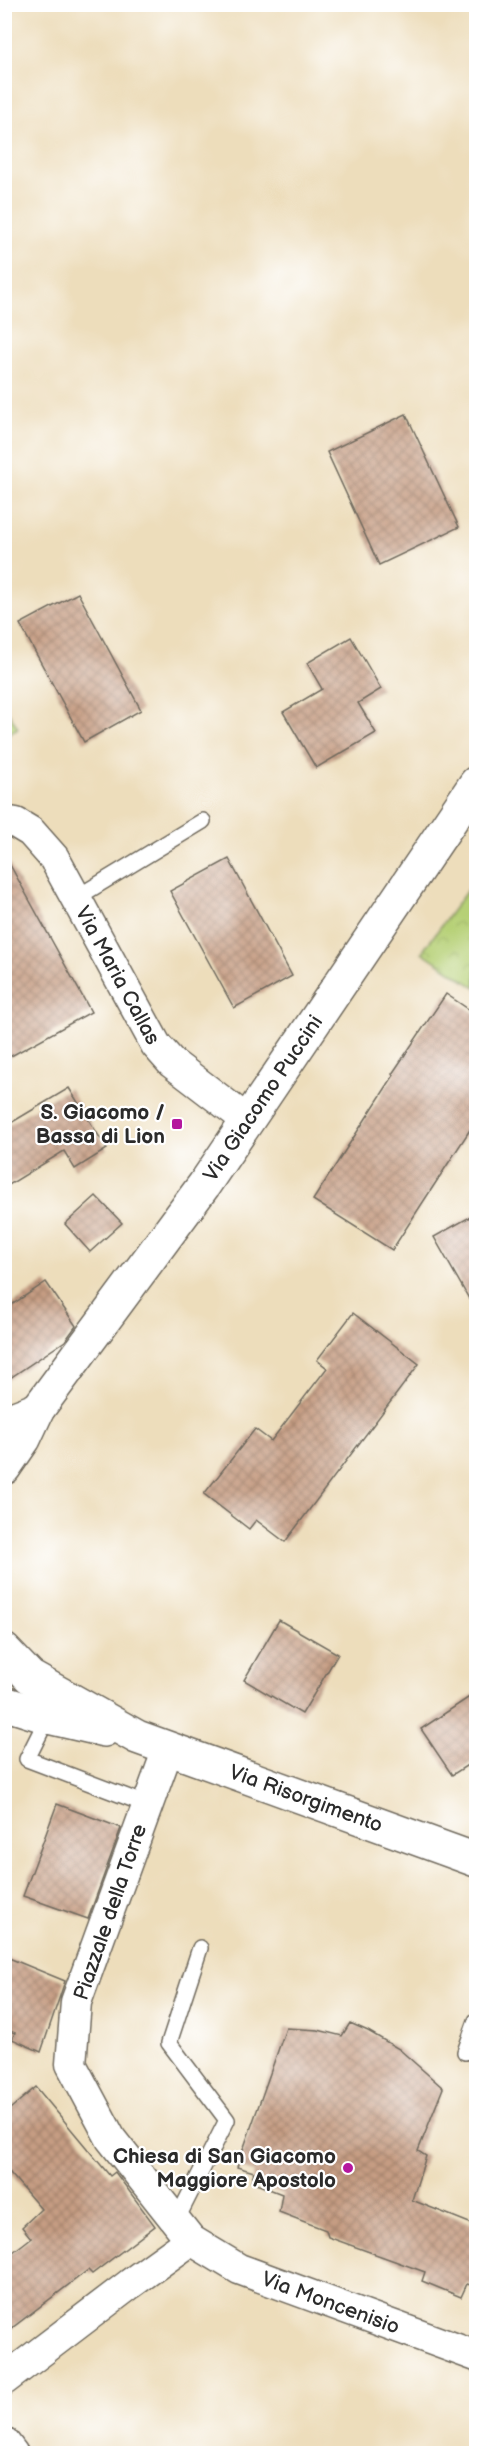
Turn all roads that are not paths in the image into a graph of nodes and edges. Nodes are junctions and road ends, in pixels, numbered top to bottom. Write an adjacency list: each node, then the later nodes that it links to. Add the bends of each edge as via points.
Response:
1 (477, 783): 5 (street, Via Giacomo Puccini)
2 (4, 821): 4 (street, Via Maria Callas, via 31,832 54,858)
3 (203, 821): 4 (lane)
4 (76, 898): 5 (street, Via Maria Callas, via 156,1045 172,1063)
5 (248, 1121): 6 (street, Via Giacomo Puccini)
6 (38, 1408): 7 (street); 8 (street, Via Giacomo Puccini, via 24,1439)
7 (4, 1422)
8 (4, 1468)
9 (4, 1650): 12 (street, Via Risorgimento, via 30,1677)
10 (4, 1703): 11 (street, Via Risorgimento)
11 (48, 1717): 12 (street, Via Risorgimento); 14 (lane, via 27,1759)
12 (137, 1737): 13 (street, Via Risorgimento)
13 (168, 1749): 14 (street, Piazzale della Torre); 15 (street, Via Risorgimento)
14 (148, 1805): 19 (street, Piazzale della Torre, via 76,2002 71,2064 111,2139)
15 (477, 1860)
16 (200, 1948): 19 (lane, via 169,2043 227,2120)
17 (477, 2021): 18 (lane)
18 (465, 2052)
19 (183, 2230): 20 (street, Via Moncenisio, via 239,2269); 21 (street, via 129,2284)
20 (477, 2356)
21 (4, 2380)
22 (4, 2442): 23 (street)
23 (13, 2454)

